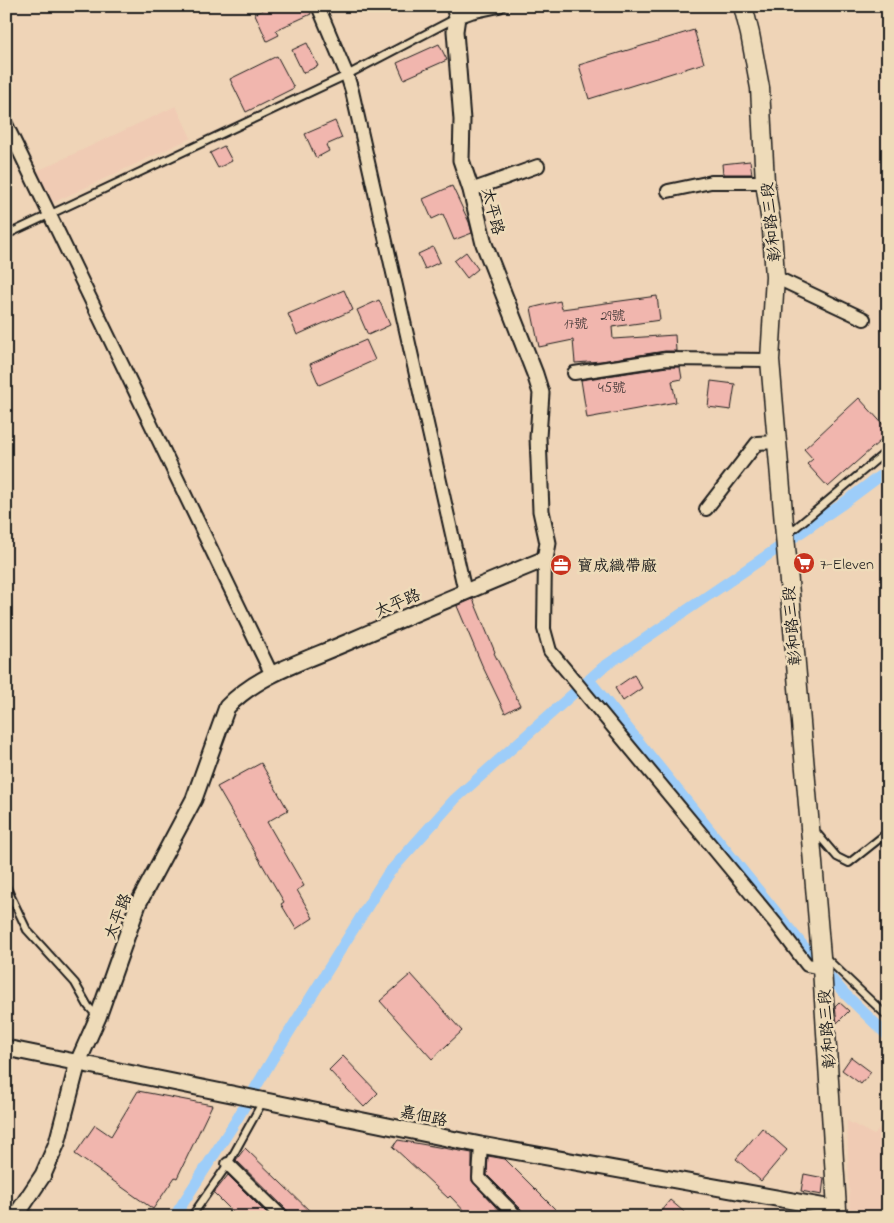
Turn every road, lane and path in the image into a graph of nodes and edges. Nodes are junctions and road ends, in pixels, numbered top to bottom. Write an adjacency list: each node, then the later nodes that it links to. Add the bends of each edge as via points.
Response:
1 (318, 6): 5 (street)
2 (499, 6): 4 (street)
3 (743, 6): 8 (main road, 彰和路三段, via 760,88)
4 (455, 12): 5 (lane); 9 (street, 太平路, via 462,120 461,160)
5 (347, 75): 11 (lane); 22 (street)
6 (6, 124): 11 (street)
7 (538, 166): 9 (street)
8 (765, 182): 10 (street, via 711,182); 13 (main road, 彰和路三段)
9 (471, 190): 21 (street, 太平路, via 484,244 540,393 541,511 548,543)
10 (668, 191)
11 (50, 215): 12 (lane); 23 (street)
12 (6, 235)
13 (775, 277): 14 (street); 15 (main road, 彰和路三段)
14 (864, 319)
15 (770, 360): 16 (street, via 666,359); 17 (main road, 彰和路三段)
16 (574, 373)
17 (777, 442): 19 (street, via 757,443); 20 (main road, 彰和路三段)
18 (888, 450): 20 (lane)
19 (706, 509)
20 (784, 537): 24 (main road, 彰和路三段)
21 (545, 560): 22 (street, 太平路); 27 (street, via 544,629 550,651 807,965)
22 (465, 592): 23 (street, 太平路)
23 (272, 675): 29 (street, 太平路, via 227,707 194,799 138,904)
24 (808, 823): 25 (lane, via 837,857 849,863); 27 (main road, 彰和路三段)
25 (888, 832)
26 (6, 886): 29 (lane, via 27,930 75,984)
27 (820, 960): 28 (lane); 35 (main road, 彰和路三段)
28 (888, 1016)
29 (98, 1018): 31 (street, 太平路)
30 (6, 1048): 31 (street, 嘉佃路)
31 (78, 1062): 32 (street, 嘉佃路); 36 (street, 太平路, via 57,1143 43,1175)
32 (264, 1099): 33 (street, 嘉佃路); 34 (lane)
33 (481, 1145): 35 (street, 嘉佃路); 39 (street, via 479,1178)
34 (228, 1164): 37 (lane); 38 (street)
35 (836, 1213)
36 (15, 1217)
37 (191, 1217)
38 (282, 1217)
39 (517, 1217)

